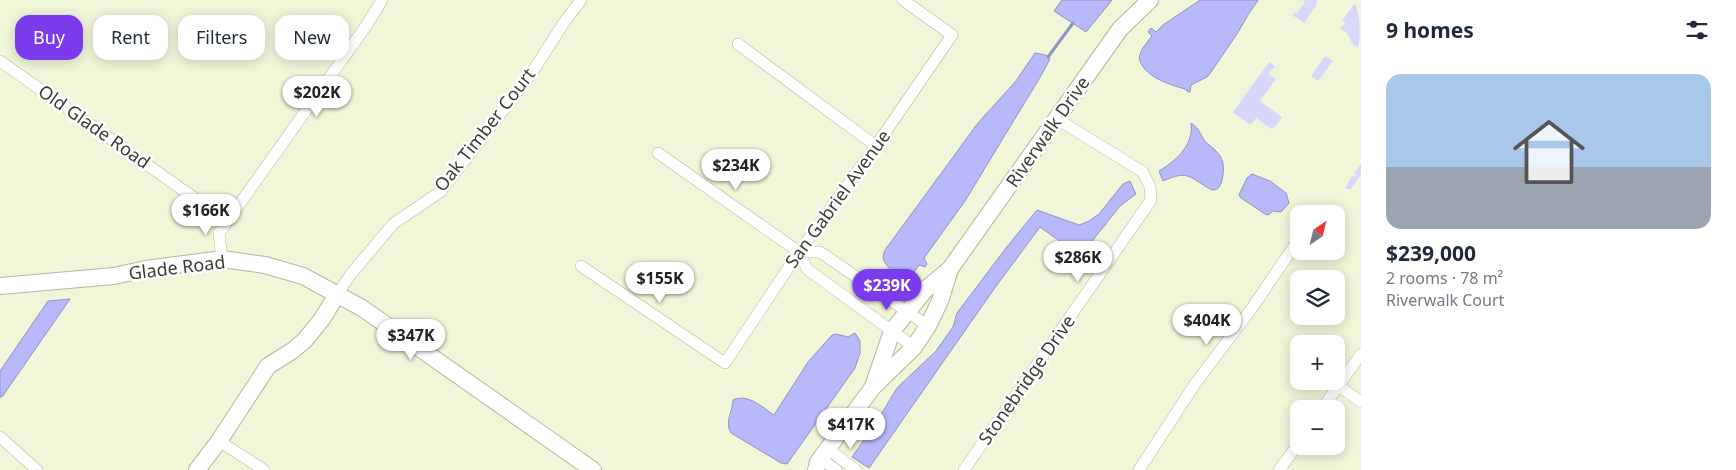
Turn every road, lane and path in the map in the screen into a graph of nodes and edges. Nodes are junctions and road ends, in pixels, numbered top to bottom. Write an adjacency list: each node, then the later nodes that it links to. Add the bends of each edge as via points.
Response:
1 (382, 0): 10 (street)
2 (581, 0): 17 (street, Oak Timber Court, via 533,71 440,192 393,224)
3 (903, 0): 8 (street, San Gabriel Avenue, via 952,35)
4 (1150, 0): 7 (street, Riverwalk Drive, via 1120,29)
5 (738, 44): 8 (street)
6 (0, 61): 10 (street, Old Glade Road)
7 (1057, 119): 15 (street, Riverwalk Drive); 37 (street, Stonebridge Drive, via 1144,172 1151,200)
8 (876, 146): 11 (street, San Gabriel Avenue)
9 (658, 153): 11 (street)
10 (227, 221): 13 (street, via 219,233)
11 (799, 252): 14 (street, San Gabriel Avenue, via 725,363); 18 (street, via 820,252); 20 (street, via 807,269)
12 (1290, 252): 38 (street, via 1194,384)
13 (222, 259): 16 (street, Glade Road, via 114,276); 17 (street, Glade Road, via 265,265 303,276)
14 (581, 266)
15 (950, 269): 18 (street, Riverwalk Drive); 19 (street, Riverwalk Drive)
16 (0, 286)
17 (338, 293): 28 (street, via 305,340 268,366); 34 (street, Glade Road)
18 (906, 312): 19 (street); 20 (street, Riverwalk Drive)
19 (928, 326): 21 (street, Riverwalk Drive)
20 (892, 332): 21 (street); 24 (street, Riverwalk Drive)
21 (914, 347): 24 (street, Riverwalk Drive)
22 (1361, 354): 23 (street)
23 (1345, 377)
24 (872, 387): 30 (street, Riverwalk Drive)
25 (1344, 390): 26 (street)
26 (1361, 402)
27 (0, 437): 31 (street)
28 (218, 441): 32 (street); 33 (street)
29 (1290, 455): 39 (street)
30 (818, 462): 35 (street); 36 (street)
31 (37, 470)
32 (197, 470)
33 (264, 470)
34 (593, 470)
35 (836, 470)
36 (856, 470)
37 (964, 470)
38 (1140, 470)
39 (1280, 470)

